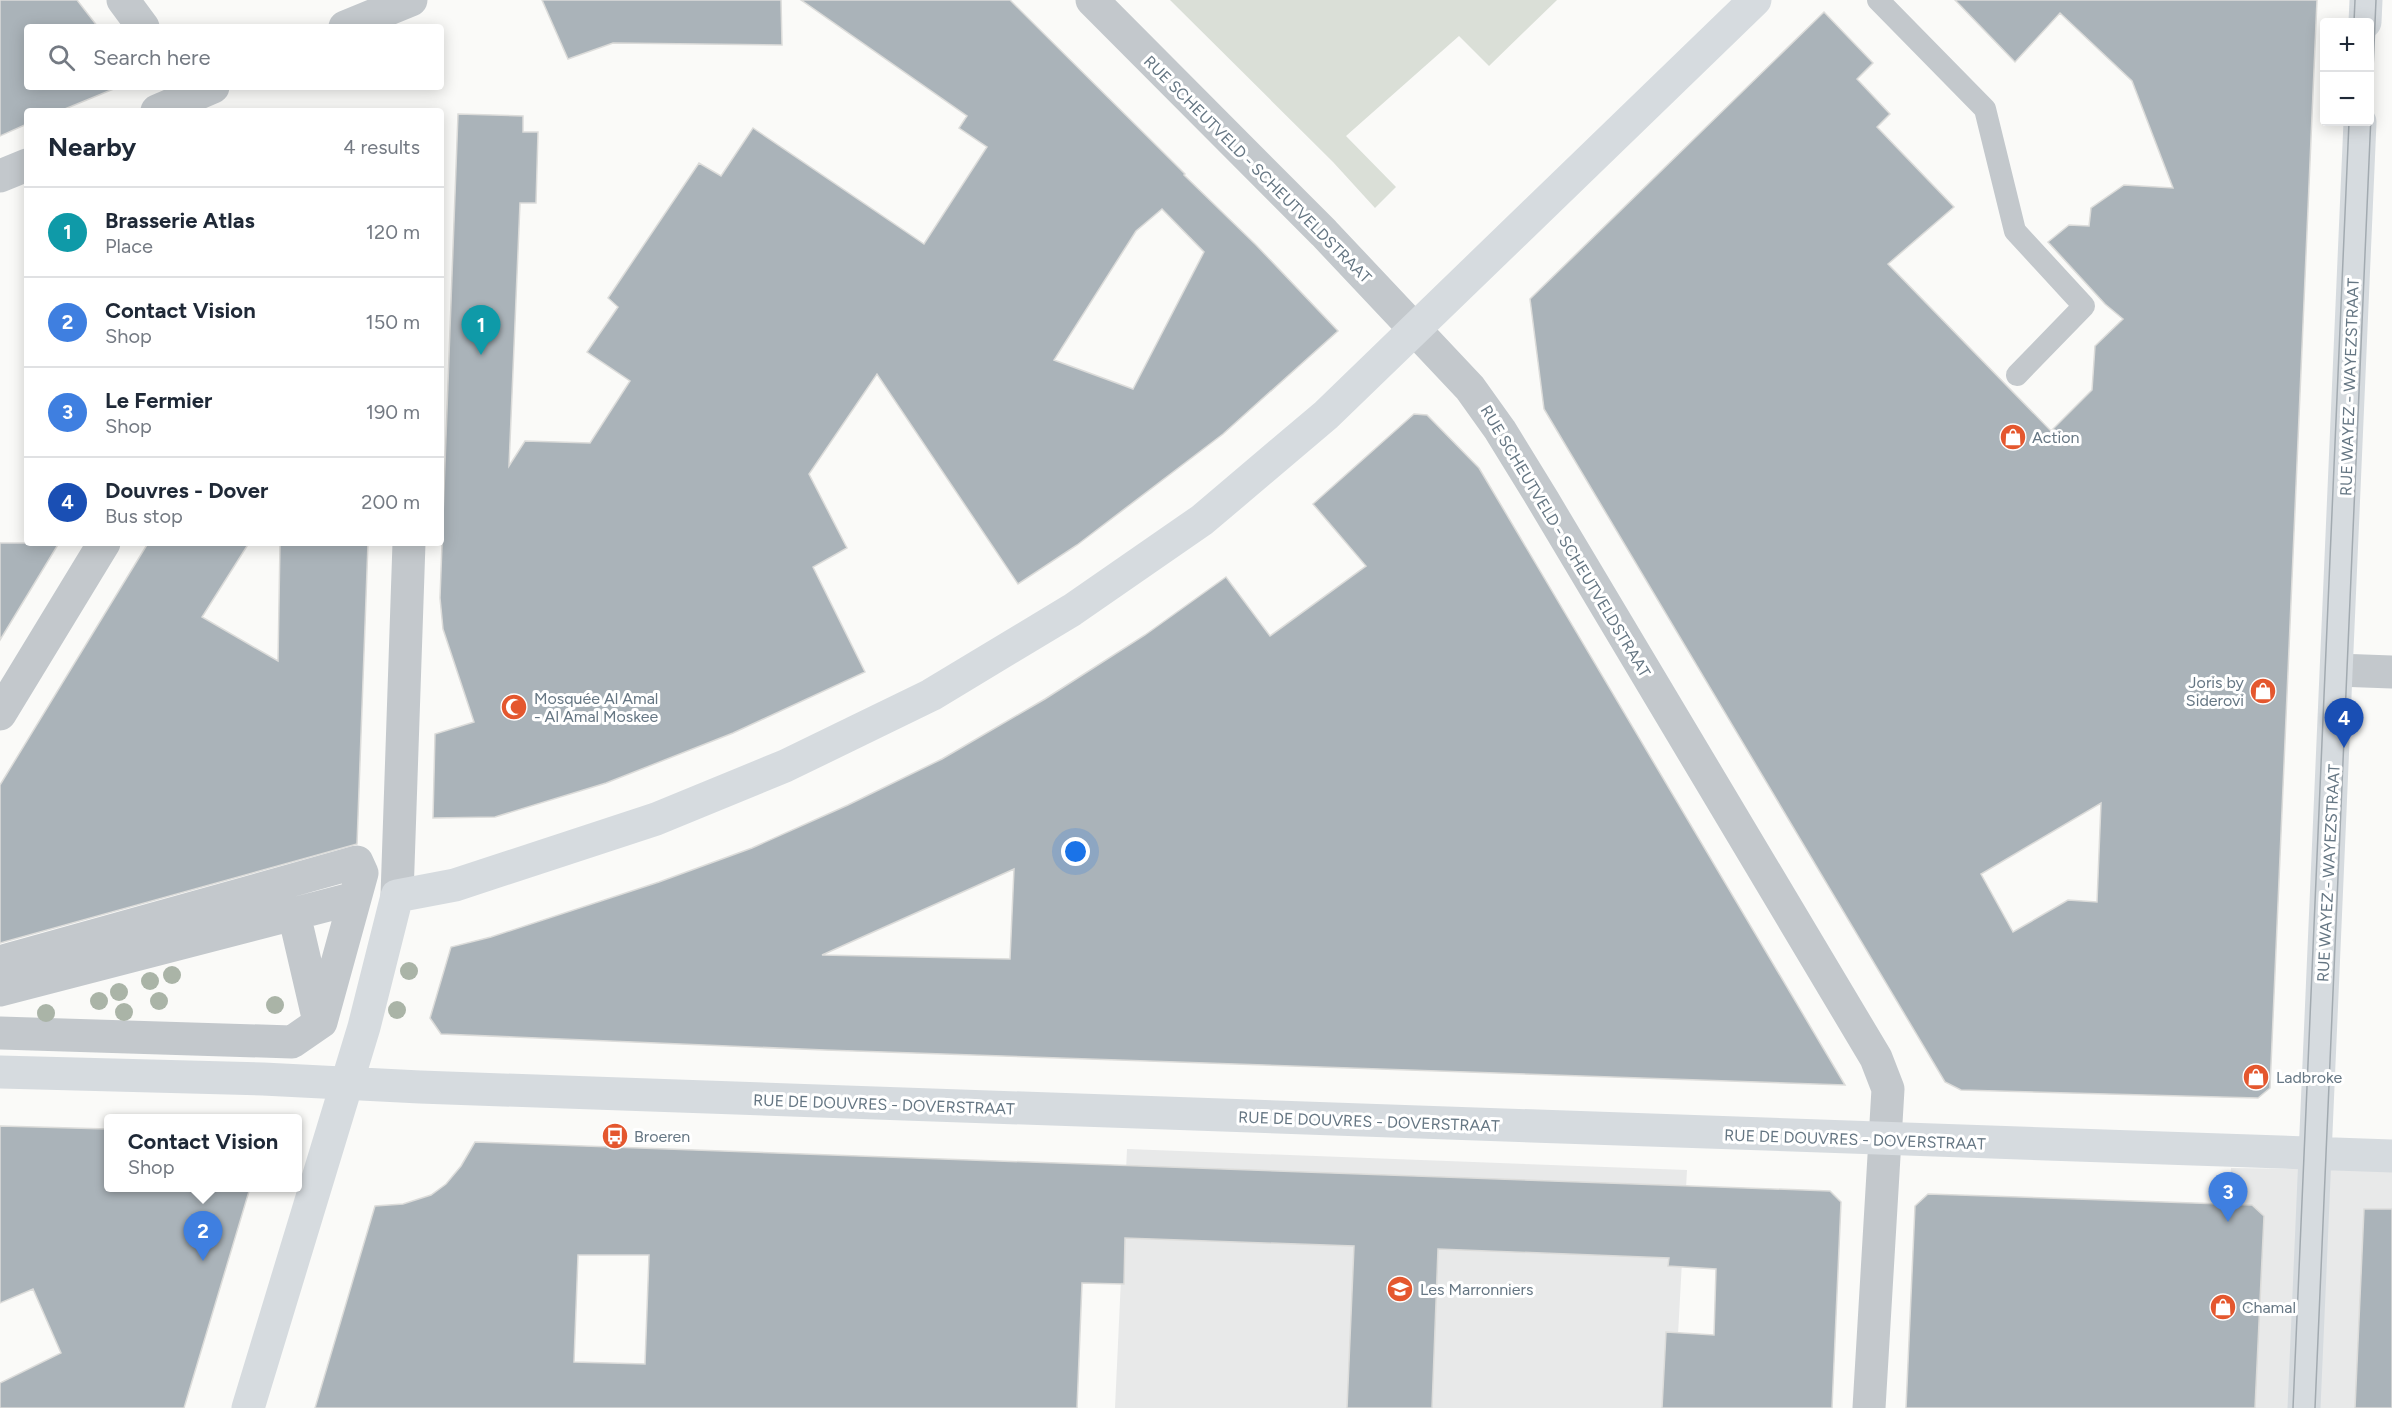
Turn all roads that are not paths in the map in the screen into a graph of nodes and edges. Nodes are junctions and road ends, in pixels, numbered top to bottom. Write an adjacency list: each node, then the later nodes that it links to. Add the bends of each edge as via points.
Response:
1 (123, 0): 8 (street)
2 (411, 0): 9 (street)
3 (1092, 0): 15 (street, RUE SCHEUTVELD - SCHEUTVELDSTRAAT)
4 (1755, 0): 15 (street)
5 (1878, 0): 16 (lane, via 1985,109 2015,231 2084,306)
6 (2366, 0): 7 (street)
7 (2365, 18)
8 (141, 24)
9 (352, 24)
10 (201, 95): 11 (street)
11 (165, 108)
12 (2360, 126): 19 (street, RUE WAYEZ - WAYEZSTRAAT)
13 (24, 166): 14 (street)
14 (0, 176)
15 (1415, 330): 22 (street, via 1326,415 1202,520 1072,610 931,695 786,766 656,819 455,885); 31 (street, RUE SCHEUTVELD - SCHEUTVELDSTRAAT, via 1470,388 1500,430 1876,1058 1888,1089)
16 (2017, 375)
17 (102, 546): 21 (street)
18 (409, 546): 22 (street)
19 (2337, 670): 20 (street); 32 (street, RUE WAYEZ - WAYEZSTRAAT)
20 (2392, 672)
21 (0, 714)
22 (397, 896): 30 (street)
23 (355, 898): 24 (street); 25 (street, via 362,873 357,862); 27 (street)
24 (294, 914): 26 (street); 27 (street)
25 (0, 962)
26 (0, 990)
27 (320, 1013): 28 (street, via 321,1022 292,1042)
28 (0, 1033)
29 (0, 1072): 30 (street, RUE DE DOUVRES - DOVERSTRAAT)
30 (346, 1084): 31 (street, RUE DE DOUVRES - DOVERSTRAAT); 34 (street)
31 (1884, 1140): 32 (street, RUE DE DOUVRES - DOVERSTRAAT); 35 (street, RUE SCHEUTVELD - SCHEUTVELDSTRAAT)
32 (2315, 1154): 33 (street, RUE DE DOUVRES - DOVERSTRAAT); 36 (street, RUE WAYEZ - WAYEZSTRAAT)
33 (2392, 1156)
34 (248, 1408)
35 (1869, 1408)
36 (2304, 1408)

